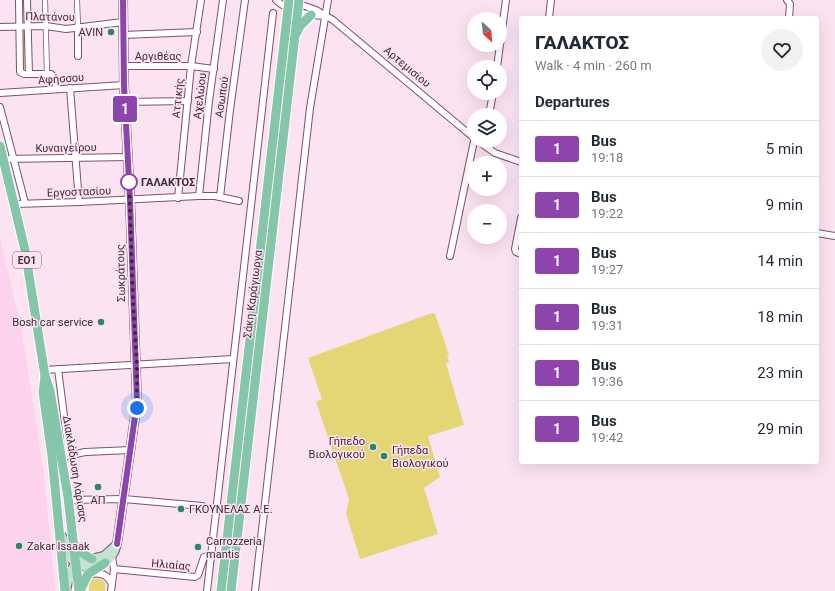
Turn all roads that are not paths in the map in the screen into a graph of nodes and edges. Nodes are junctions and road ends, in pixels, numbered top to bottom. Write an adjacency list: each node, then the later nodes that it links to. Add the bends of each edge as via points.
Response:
1 (19, 0): 22 (street)
2 (27, 0): 23 (street)
3 (45, 0): 24 (street)
4 (78, 0): 26 (street)
5 (123, 0): 21 (main road, Σωκράτους)
6 (201, 0): 27 (street, Αττικής)
7 (223, 0): 34 (street, Αχελώου)
8 (245, 0): 55 (street, Ασωπού)
9 (276, 0): 14 (street)
10 (328, 0): 18 (street)
11 (506, 0): 31 (street)
12 (551, 0): 19 (street)
13 (787, 0): 20 (street, via 790,4)
14 (289, 2): 15 (street); 89 (main road, Σάκη Καράγιωργα)
15 (298, 5): 17 (street); 18 (street, Αρτεμισίου); 29 (main road, Σάκη Καράγιωργα)
16 (273, 13): 67 (street)
17 (310, 15): 18 (street); 29 (main road)
18 (324, 16): 45 (street, Αρτεμισίου, via 365,45); 91 (street, via 310,108)
19 (549, 16)
20 (789, 16)
21 (123, 22): 26 (street, Πλατάνου); 28 (main road, Σωκράτους)
22 (19, 26): 23 (street, Πλατάνου); 25 (street, Πλατάνου); 36 (street, via 20,72)
23 (28, 26): 24 (street, Πλατάνου); 36 (street)
24 (46, 26): 26 (street, Πλατάνου); 35 (street)
25 (0, 27)
26 (78, 28): 30 (street)
27 (197, 32): 28 (street); 33 (street, Αττικής)
28 (124, 35): 32 (main road, Σωκράτους)
29 (293, 39): 90 (main road, Σάκη Καράγιωργα)
30 (78, 56)
31 (498, 60)
32 (124, 66): 33 (street, Αργιθέας); 37 (main road, Σωκράτους)
33 (191, 66): 34 (street, Αργιθέας); 41 (street, Αττικής)
34 (214, 69): 54 (street, Αχελώου)
35 (47, 73): 36 (street); 39 (street, via 54,76)
36 (29, 74)
37 (124, 85): 38 (street, Αφήσσου); 42 (main road, Σωκράτους)
38 (70, 88): 39 (street, Αφήσσου); 50 (street)
39 (56, 89): 40 (street, Αφήσσου)
40 (0, 93)
41 (188, 101): 42 (street); 56 (street, Αττικής)
42 (124, 102): 49 (main road, Σωκράτους)
43 (0, 107): 44 (street)
44 (1, 115): 52 (street)
45 (467, 132)
46 (0, 146): 51 (main road, Διακλάδωση Λάρισας / ΕΟ1)
47 (473, 148): 66 (street)
48 (490, 148): 53 (street, via 504,157)
49 (128, 157): 50 (street, Κυναιγείρου); 57 (main road, Σωκράτους)
50 (76, 158): 52 (street, Κυναιγείρου); 59 (street)
51 (4, 159): 52 (street, Κυναιγείρου); 61 (main road, Διακλάδωση Λάρισας / ΕΟ1)
52 (14, 159): 60 (street)
53 (519, 161)
54 (199, 196): 55 (street, Εργοστασίου); 56 (street, Εργοστασίου)
55 (220, 197): 58 (street, Εργοστασίου)
56 (178, 198): 57 (street, Εργοστασίου)
57 (130, 200): 59 (street, Εργοστασίου); 68 (main road, Σωκράτους)
58 (239, 201)
59 (79, 202): 60 (street, Εργοστασίου)
60 (25, 203): 61 (street, Εργοστασίου)
61 (15, 204): 70 (main road, Διακλάδωση Λάρισας / ΕΟ1, via 30,275)
62 (519, 229): 65 (street, via 515,250)
63 (819, 233): 64 (street)
64 (835, 236)
65 (519, 253)
66 (450, 256)
67 (233, 359): 68 (street); 79 (street)
68 (137, 364): 69 (street); 71 (main road, Σωκράτους, via 137,408)
69 (58, 369): 70 (street); 72 (street)
70 (45, 373): 72 (main road, Διακλάδωση Λάρισας / ΕΟ1); 76 (main road, Διακλάδωση Λάρισας / ΕΟ1, via 43,392)
71 (131, 450): 72 (street, via 85,452); 73 (main road, Σωκράτους)
72 (65, 456): 74 (main road, Διακλάδωση Λάρισας / ΕΟ1)
73 (124, 499): 74 (street); 75 (street); 78 (main road, Σωκράτους)
74 (69, 500): 77 (main road, Διακλάδωση Λάρισας / ΕΟ1)
75 (202, 506)
76 (60, 532): 82 (main road, via 70,557); 86 (main road, Διακλάδωση Λάρισας / ΕΟ1)
77 (74, 543): 80 (main road, via 82,553); 82 (main road, Διακλάδωση Λάρισας / ΕΟ1)
78 (117, 544): 80 (main road, via 106,555); 81 (main road, Σωκράτους)
79 (211, 555): 83 (street, Ηλιαίας, via 204,557 198,575 194,577); 88 (street)
80 (92, 559): 82 (main road)
81 (108, 560): 82 (main road, via 86,566); 83 (street); 84 (main road)
82 (76, 564): 86 (main road, via 71,570); 87 (main road, Διακλάδωση Λάρισας / ΕΟ1)
83 (114, 569): 85 (street)
84 (87, 576): 85 (street, via 102,574 109,579); 87 (main road)
85 (112, 588)
86 (66, 591)
87 (80, 591)
88 (207, 591)
89 (221, 591)
90 (231, 591)
91 (255, 591)

